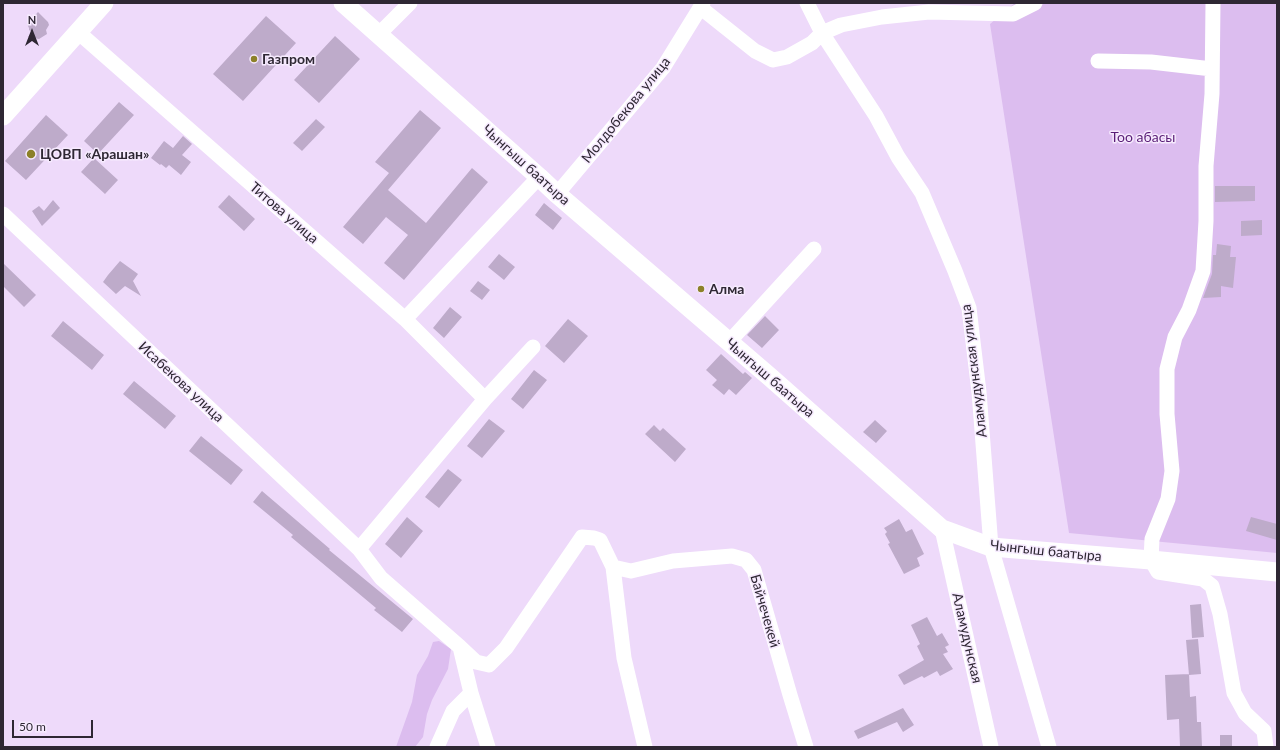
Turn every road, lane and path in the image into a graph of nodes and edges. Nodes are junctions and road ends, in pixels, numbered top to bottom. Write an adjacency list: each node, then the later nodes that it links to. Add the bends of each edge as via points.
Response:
1 (104, 3): 8 (main road)
2 (343, 3): 10 (main road, Чынгыш баатыра)
3 (410, 3): 10 (street)
4 (807, 3): 9 (street, Аламудунская улица)
5 (1035, 3): 9 (street, via 1013,14 929,12 882,17 840,25)
6 (1213, 3): 12 (street)
7 (702, 5): 9 (street, via 755,51 773,60 786,57 812,43); 15 (street, Молдобекова улица, via 663,68)
8 (78, 32): 13 (main road); 18 (street, Титова улица)
9 (822, 32): 23 (street, Аламудунская улица, via 922,193 969,308 979,392)
10 (378, 34): 14 (main road, Чынгыш баатыра)
11 (1098, 61): 12 (street, via 1152,62)
12 (1212, 69): 25 (street, via 1203,271 1189,310 1175,337 1167,369 1167,414 1172,471 1168,499 1152,539)
13 (3, 116)
14 (539, 177): 15 (main road, Чынгыш баатыра); 18 (street)
15 (557, 194): 19 (main road, Чынгыш баатыра)
16 (3, 214): 24 (street, Исабекова улица)
17 (814, 250): 19 (street)
18 (405, 319): 21 (street, Титова улица)
19 (729, 342): 22 (main road, Чынгыш баатыра)
20 (533, 347): 21 (street)
21 (485, 399): 24 (street)
22 (942, 529): 23 (main road, Чынгыш баатыра); 34 (street, Аламудунская)
23 (991, 547): 25 (main road, Чынгыш баатыра); 35 (street, Аламудунская улица)
24 (359, 549): 28 (street, Исабекова улица, via 381,578)
25 (1151, 560): 27 (main road, Чынгыш баатыра); 36 (street, via 1158,572 1203,579 1212,586 1220,614 1234,693 1245,713 1264,732)
26 (613, 567): 28 (street, Исабекова улица, via 600,540 582,537 506,648 489,665 476,662); 32 (street, via 624,658); 33 (street, Байчечекей, via 631,571 673,561 732,556 746,560 754,570)
27 (1277, 572)
28 (460, 647): 29 (street)
29 (471, 692): 30 (street, via 454,711); 31 (street)
30 (437, 747)
31 (488, 747)
32 (645, 747)
33 (806, 747)
34 (992, 747)
35 (1049, 747)
36 (1266, 747)

